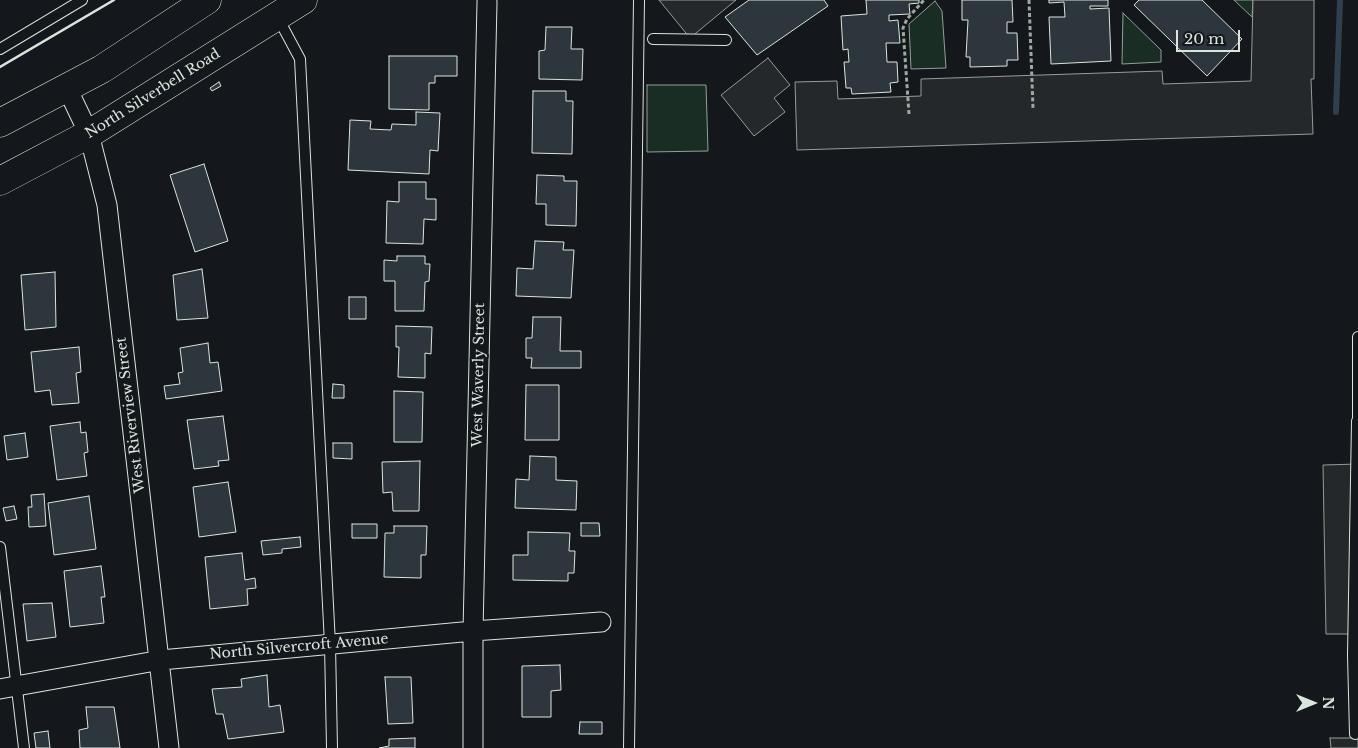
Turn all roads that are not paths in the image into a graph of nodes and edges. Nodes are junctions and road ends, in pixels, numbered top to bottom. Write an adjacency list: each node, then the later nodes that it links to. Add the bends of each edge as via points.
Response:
1 (82, 0): 9 (lane)
2 (207, 0): 10 (main road, via 102,69)
3 (303, 0): 6 (main road, North Silverbell Road)
4 (638, 0): 27 (lane)
5 (487, 2): 18 (street, West Waverly Street)
6 (277, 17): 12 (main road, North Silverbell Road); 19 (lane, via 300,59)
7 (653, 39): 8 (lane)
8 (726, 40)
9 (0, 49)
10 (67, 88): 11 (main road); 12 (street, West Riverview Street)
11 (0, 123)
12 (89, 134): 13 (main road, North Silverbell Road); 20 (street, West Riverview Street, via 107,205)
13 (0, 181)
14 (1358, 337): 15 (lane)
15 (1357, 421): 22 (lane, via 1352,655)
16 (0, 547): 21 (lane)
17 (601, 622): 18 (street, North Silvercroft Avenue)
18 (473, 630): 19 (street, North Silvercroft Avenue); 26 (street, West Waverly Street)
19 (330, 644): 20 (street, North Silvercroft Avenue); 25 (lane)
20 (161, 660): 21 (street, North Silvercroft Avenue); 24 (street, West Riverview Street)
21 (8, 688): 23 (lane)
22 (1355, 734)
23 (24, 748)
24 (170, 748)
25 (332, 748)
26 (473, 748)
27 (629, 748)

